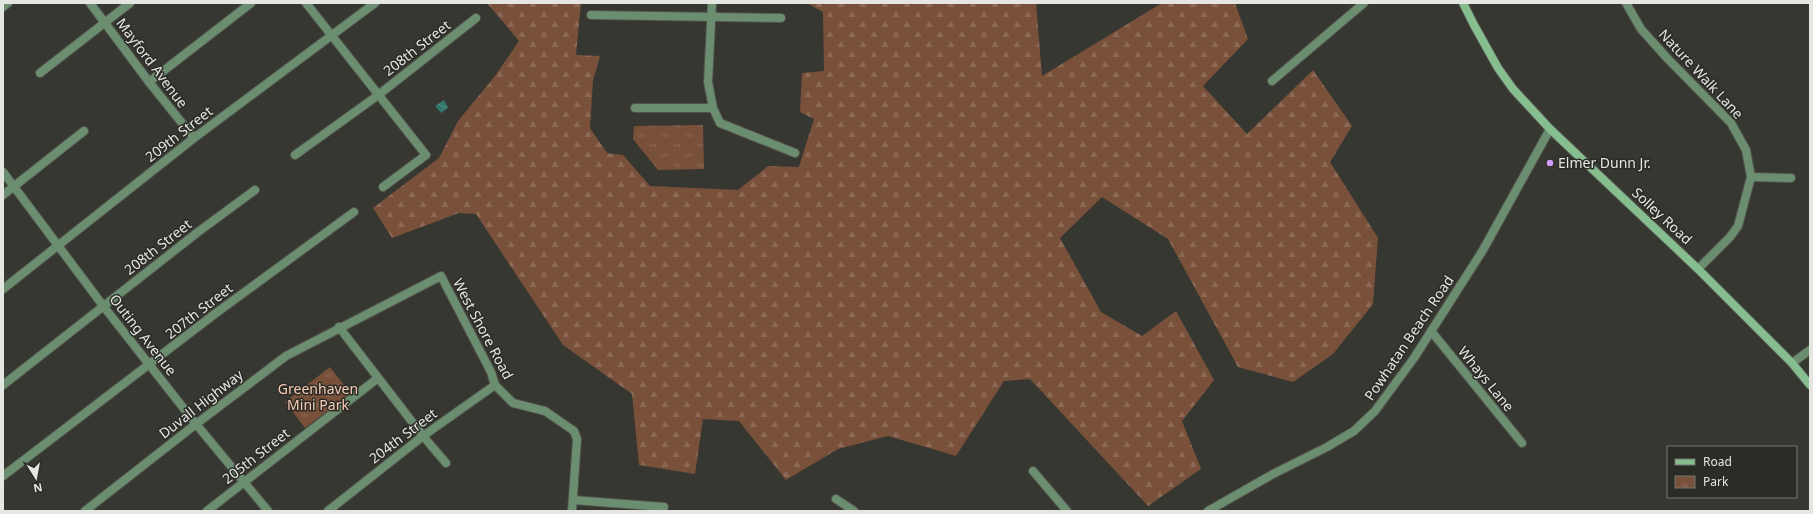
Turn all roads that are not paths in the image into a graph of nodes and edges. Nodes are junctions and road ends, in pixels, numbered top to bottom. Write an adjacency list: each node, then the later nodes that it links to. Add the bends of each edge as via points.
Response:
1 (8, 3): 11 (street)
2 (90, 3): 16 (street, Mayford Avenue)
3 (130, 3): 16 (street)
4 (251, 3): 20 (street)
5 (306, 3): 17 (street)
6 (375, 3): 17 (street, 209th Street)
7 (712, 3): 13 (street)
8 (1364, 3): 19 (street)
9 (1464, 3): 24 (main road, Solley Road, via 1498,68 1513,89)
10 (1626, 3): 30 (street, Nature Walk Lane, via 1641,29 1666,58 1731,123 1746,150)
11 (3, 7)
12 (591, 15): 13 (street)
13 (711, 16): 15 (street); 23 (street, via 708,82)
14 (476, 18): 21 (street, 208th Street)
15 (780, 18)
16 (105, 22): 18 (street); 20 (street, Mayford Avenue)
17 (331, 36): 21 (street); 26 (street, 209th Street)
18 (40, 73)
19 (1272, 81)
20 (149, 82): 26 (street, Mayford Avenue)
21 (378, 96): 28 (street, 208th Street); 33 (street, via 426,155)
22 (635, 108): 23 (street)
23 (713, 108): 27 (street, via 720,123)
24 (1550, 129): 38 (main road, Solley Road); 42 (street, Powhatan Beach Road, via 1483,250)
25 (84, 131): 32 (street)
26 (194, 138): 37 (street, 209th Street)
27 (795, 153)
28 (295, 155)
29 (3, 172): 32 (street, Outing Avenue)
30 (1751, 176): 31 (street); 38 (street, Nature Walk Lane, via 1738,226)
31 (1791, 178)
32 (13, 187): 35 (street); 37 (street, Outing Avenue)
33 (383, 187)
34 (255, 190): 40 (street, 208th Street)
35 (3, 195)
36 (354, 212): 45 (street, 207th Street, via 216,313)
37 (58, 247): 39 (street, 209th Street); 40 (street, Outing Avenue)
38 (1698, 269): 44 (main road, Solley Road)
39 (3, 289)
40 (104, 307): 45 (street, Outing Avenue); 48 (street, 208th Street)
41 (339, 327): 46 (street); 47 (street, West Shore Road, via 441,276); 50 (street, Duvall Highway, via 286,356)
42 (1431, 332): 52 (street, Whays Lane); 67 (street, Powhatan Beach Road, via 1375,411 1354,431)
43 (1810, 350): 44 (street)
44 (1792, 363): 49 (main road, Solley Road)
45 (151, 365): 50 (street, Outing Avenue); 55 (street, 207th Street)
46 (378, 378): 51 (street); 56 (street, 205th Street)
47 (495, 384): 51 (street, 204th Street); 58 (street, West Shore Road, via 514,403 545,411 574,431 577,438)
48 (3, 385)
49 (1810, 385)
50 (196, 424): 56 (street, Outing Avenue); 60 (street, Duvall Highway)
51 (423, 436): 53 (street); 63 (street, 204th Street)
52 (1522, 442)
53 (446, 463)
54 (1033, 471): 66 (street)
55 (3, 476)
56 (244, 482): 61 (street, 205th Street); 62 (street, Outing Avenue)
57 (836, 499): 65 (street)
58 (573, 500): 59 (street); 64 (street, West Shore Road)
59 (664, 507)
60 (85, 511)
61 (207, 511)
62 (268, 511)
63 (328, 511)
64 (572, 511)
65 (854, 511)
66 (1067, 511)
67 (1208, 511)

